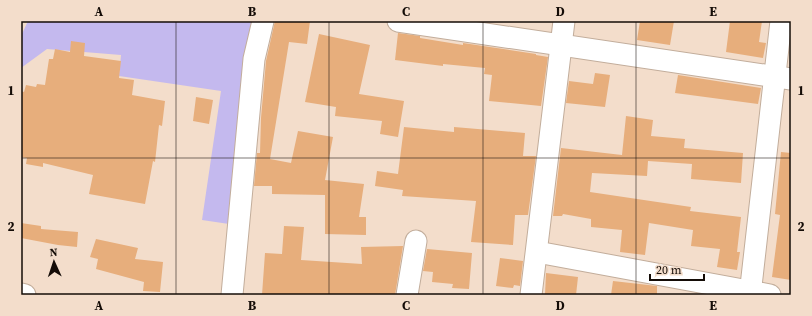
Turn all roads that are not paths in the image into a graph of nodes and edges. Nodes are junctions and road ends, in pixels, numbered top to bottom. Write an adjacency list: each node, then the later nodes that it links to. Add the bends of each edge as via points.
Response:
1 (263, 21): 12 (street, via 254,59)
2 (398, 21): 5 (street)
3 (564, 21): 5 (street)
4 (781, 21): 6 (street)
5 (561, 46): 6 (street); 8 (street)
6 (782, 78): 10 (street)
7 (416, 241): 13 (street)
8 (537, 252): 10 (street); 14 (street)
9 (21, 294): 11 (street)
10 (756, 294)
11 (25, 295)
12 (232, 295)
13 (407, 295)
14 (532, 295)

